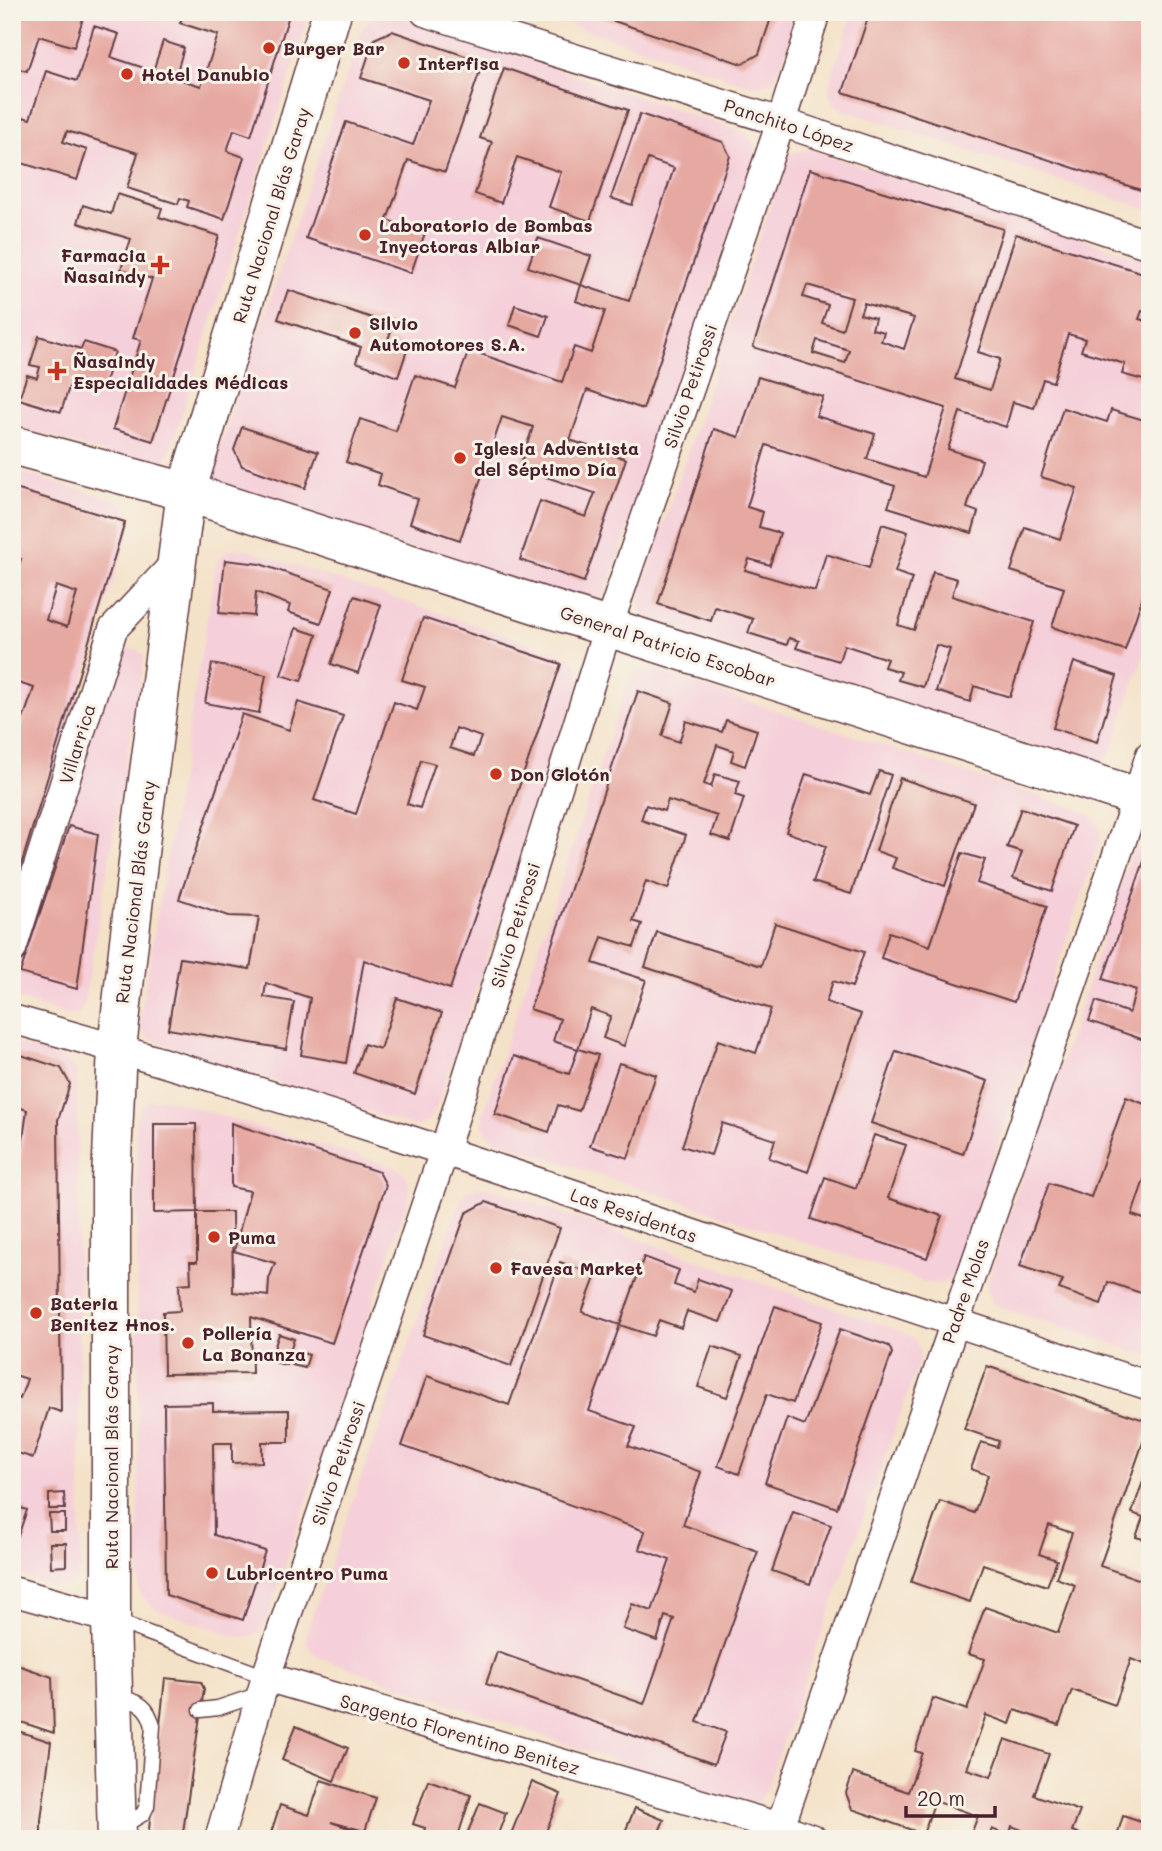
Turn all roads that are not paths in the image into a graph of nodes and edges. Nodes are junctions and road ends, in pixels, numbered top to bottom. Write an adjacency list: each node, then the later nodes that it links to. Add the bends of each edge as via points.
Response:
1 (332, 12): 7 (main road, Ruta Nacional Blás Garay)
2 (425, 12): 4 (street, Panchito López)
3 (816, 12): 4 (street, Silvio Petirossi)
4 (781, 122): 5 (street, Panchito López); 9 (street, Silvio Petirossi)
5 (1150, 245)
6 (12, 445): 7 (main road, General Patricio Escobar)
7 (186, 492): 8 (main road, Ruta Nacional Blás Garay); 9 (main road, General Patricio Escobar)
8 (177, 561): 12 (street, Villarrica, via 113,629); 14 (main road, Ruta Nacional Blás Garay)
9 (608, 627): 11 (main road, General Patricio Escobar); 15 (street, Silvio Petirossi)
10 (1150, 755): 11 (street, Padre Molas)
11 (1144, 799): 16 (street, Padre Molas)
12 (12, 949)
13 (12, 1019): 14 (street, Las Residentas)
14 (117, 1048): 15 (street, Las Residentas); 19 (main road, Ruta Nacional Blás Garay, via 111,1180)
15 (444, 1151): 16 (street, Las Residentas); 20 (street, Silvio Petirossi)
16 (953, 1323): 17 (street, Las Residentas); 24 (street, Padre Molas)
17 (1150, 1386)
18 (12, 1591): 19 (street)
19 (111, 1619): 20 (lane, Sargento Florentino Benitez); 21 (main road, Ruta Nacional Blás Garay)
20 (263, 1685): 22 (lane, via 218,1708); 24 (street, Sargento Florentino Benitez); 25 (street, Silvio Petirossi)
21 (113, 1694): 23 (main road, Ruta Nacional Blás Garay); 23 (lane, via 142,1704 155,1715 147,1806 144,1814)
22 (201, 1710)
23 (115, 1825)
24 (780, 1827): 26 (street, Sargento Florentino Benitez)
25 (219, 1839)
26 (813, 1839)

